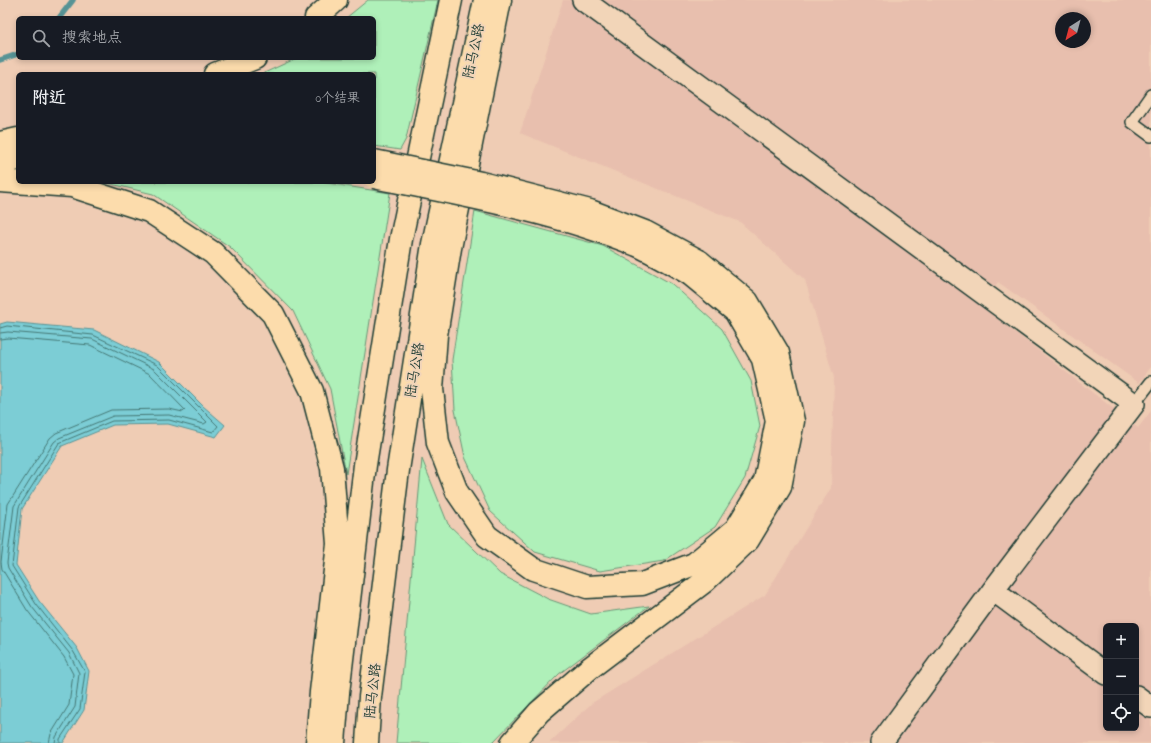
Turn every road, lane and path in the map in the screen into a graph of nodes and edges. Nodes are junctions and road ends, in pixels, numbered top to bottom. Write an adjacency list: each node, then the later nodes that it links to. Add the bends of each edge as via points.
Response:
1 (336, 0): 6 (highway)
2 (451, 0): 28 (highway, via 401,239 366,458)
3 (485, 0): 29 (highway, 陆马公路, via 432,252 398,470 370,697)
4 (500, 0): 20 (highway, via 450,248 436,335 432,389 438,443 457,492 487,536 533,569 588,587 642,584 694,564 736,529 765,481 777,421 763,359 735,311)
5 (583, 0): 22 (street)
6 (318, 16)
7 (250, 60): 8 (highway)
8 (221, 72)
9 (1151, 95): 10 (lane, via 1132,122)
10 (1151, 136)
11 (16, 139): 12 (highway)
12 (0, 143)
13 (16, 160): 15 (highway)
14 (376, 161): 20 (highway, bridge, via 480,183 590,211 645,232)
15 (0, 164)
16 (376, 177): 20 (highway, bridge, via 477,198 585,226)
17 (0, 181): 18 (highway)
18 (16, 182)
19 (43, 184): 27 (highway, via 72,186 149,211 213,253 273,314 312,391 332,468 338,544)
20 (695, 267): 30 (highway, via 747,301 778,352 793,421 780,487 748,540 705,581 539,712)
21 (1151, 382): 22 (lane)
22 (1134, 404): 23 (street)
23 (993, 590): 24 (street); 31 (street)
24 (1103, 672)
25 (1139, 698): 26 (street)
26 (1151, 707)
27 (317, 743)
28 (334, 743)
29 (367, 743)
30 (512, 743)
31 (881, 743)

